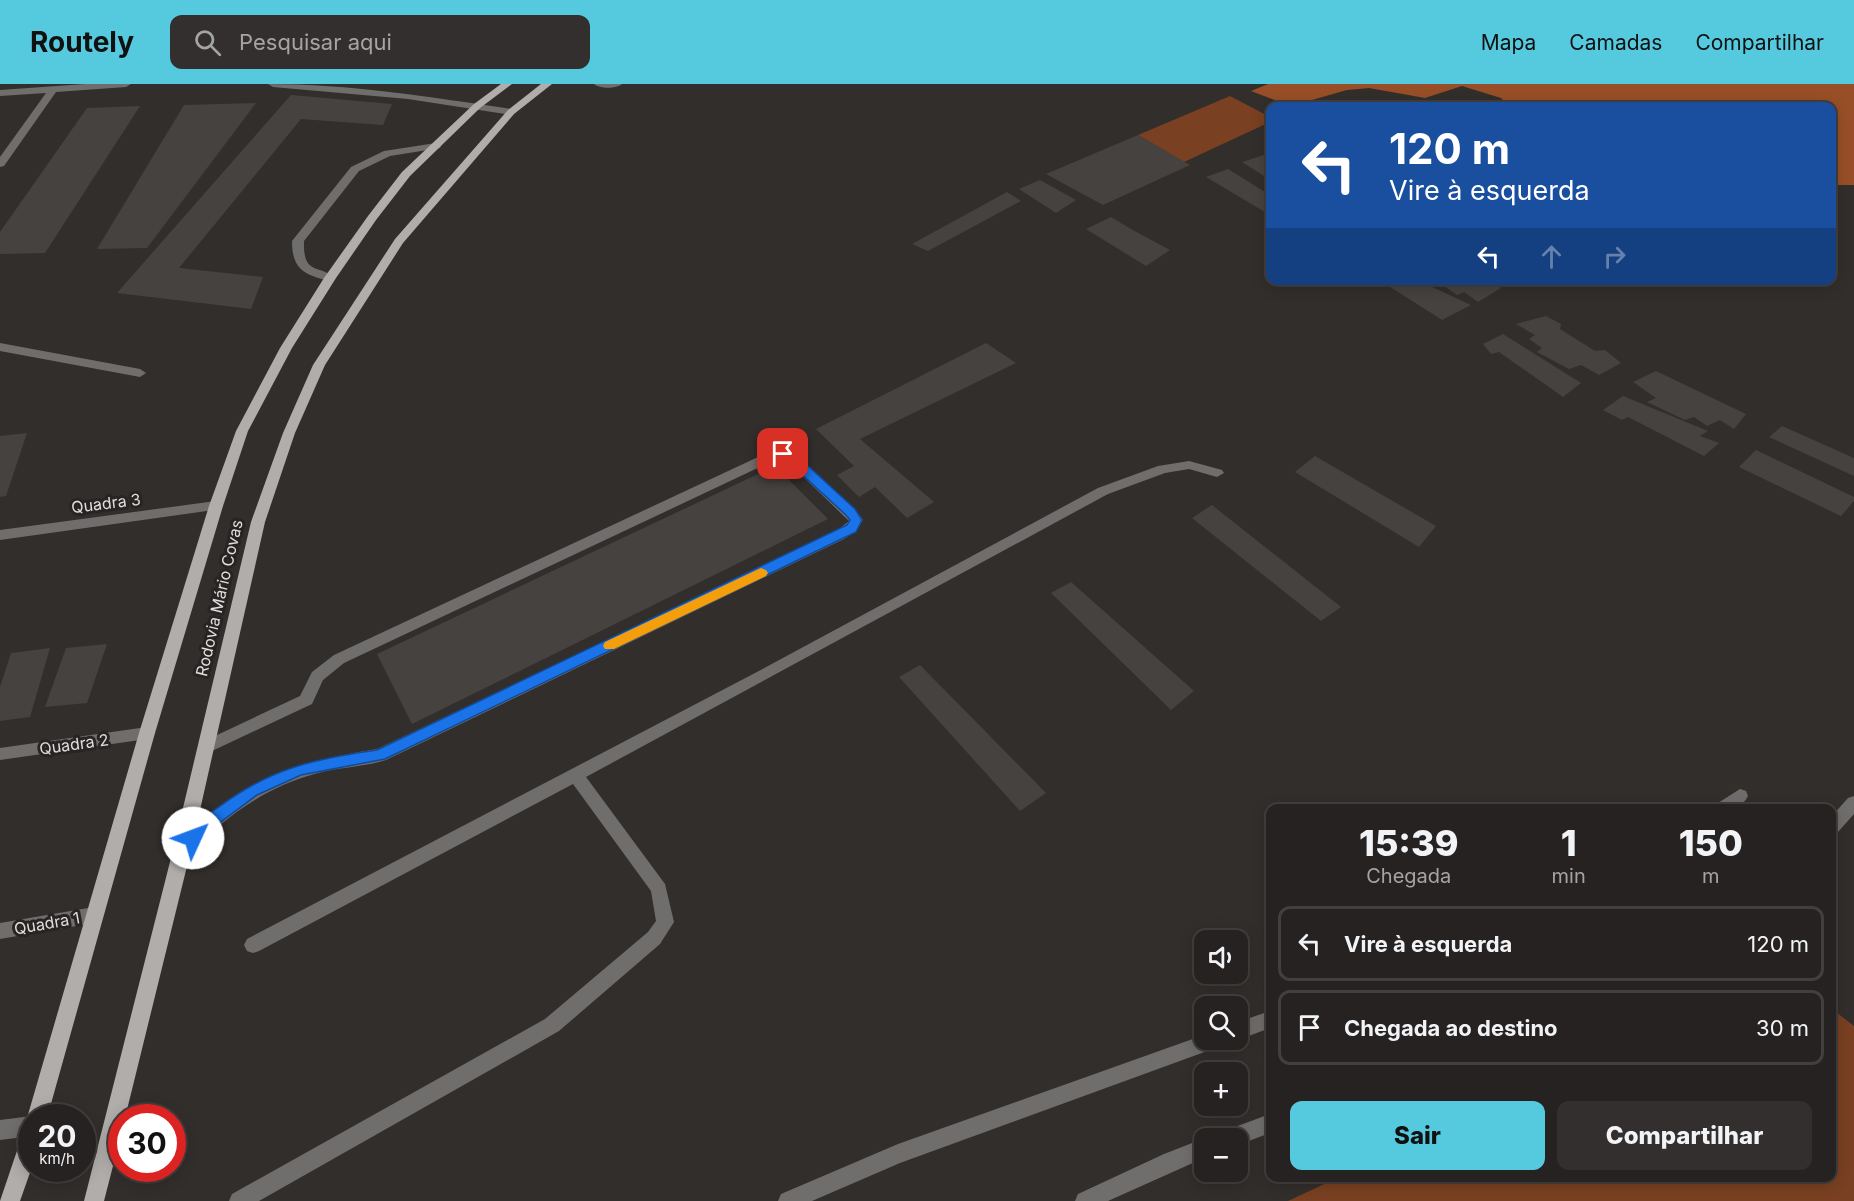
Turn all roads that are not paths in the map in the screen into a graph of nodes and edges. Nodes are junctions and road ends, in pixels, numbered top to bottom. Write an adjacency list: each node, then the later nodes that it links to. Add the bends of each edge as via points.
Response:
1 (126, 84): 8 (street)
2 (273, 84): 10 (street)
3 (391, 84): 10 (street)
4 (507, 84): 11 (main road, Rodovia Mário Covas)
5 (547, 84): 12 (main road, Rodovia Mário Covas)
6 (599, 84): 7 (street)
7 (617, 84)
8 (53, 88): 9 (street); 14 (street)
9 (0, 93)
10 (381, 93): 11 (street)
11 (477, 106): 12 (street); 13 (main road, Rodovia Mário Covas)
12 (512, 112): 22 (main road, Rodovia Mário Covas, via 399,241 319,365 289,433 258,522)
13 (436, 146): 15 (main road, Rodovia Mário Covas, via 406,174); 15 (street, via 388,153 356,169 298,241 297,255 303,267)
14 (0, 164)
15 (330, 279): 19 (main road, Rodovia Mário Covas, via 286,348 242,431)
16 (0, 347): 17 (street)
17 (140, 373)
18 (1217, 473): 24 (street, via 1180,466 1103,491)
19 (216, 506): 20 (street, Quadra 3); 21 (main road, Rodovia Mário Covas)
20 (0, 535)
21 (147, 733): 23 (street, Quadra 2); 30 (main road, Rodovia Mário Covas)
22 (206, 747): 29 (main road, Rodovia Mário Covas); 29 (street, via 307,700 318,675 339,659 774,456 791,457 856,520 838,536 380,755 298,770 252,790 205,825)
23 (0, 754)
24 (576, 775): 32 (street); 45 (street, via 659,890 665,922 654,938 552,1025)
25 (1740, 796): 27 (street)
26 (1854, 803): 28 (street)
27 (1729, 804)
28 (1836, 822)
29 (182, 850): 44 (main road, Rodovia Mário Covas)
30 (94, 915): 31 (street, Quadra 1); 36 (main road, Rodovia Mário Covas)
31 (0, 931)
32 (253, 945)
33 (1266, 1021): 34 (street)
34 (1248, 1028)
35 (1194, 1047): 46 (street, via 898,1154)
36 (41, 1104)
37 (1266, 1125): 40 (street)
38 (18, 1128): 39 (street)
39 (0, 1130)
40 (1248, 1132)
41 (1194, 1152): 47 (street)
42 (18, 1177): 43 (main road)
43 (10, 1201)
44 (94, 1201)
45 (238, 1201)
46 (788, 1201)
47 (1085, 1201)

